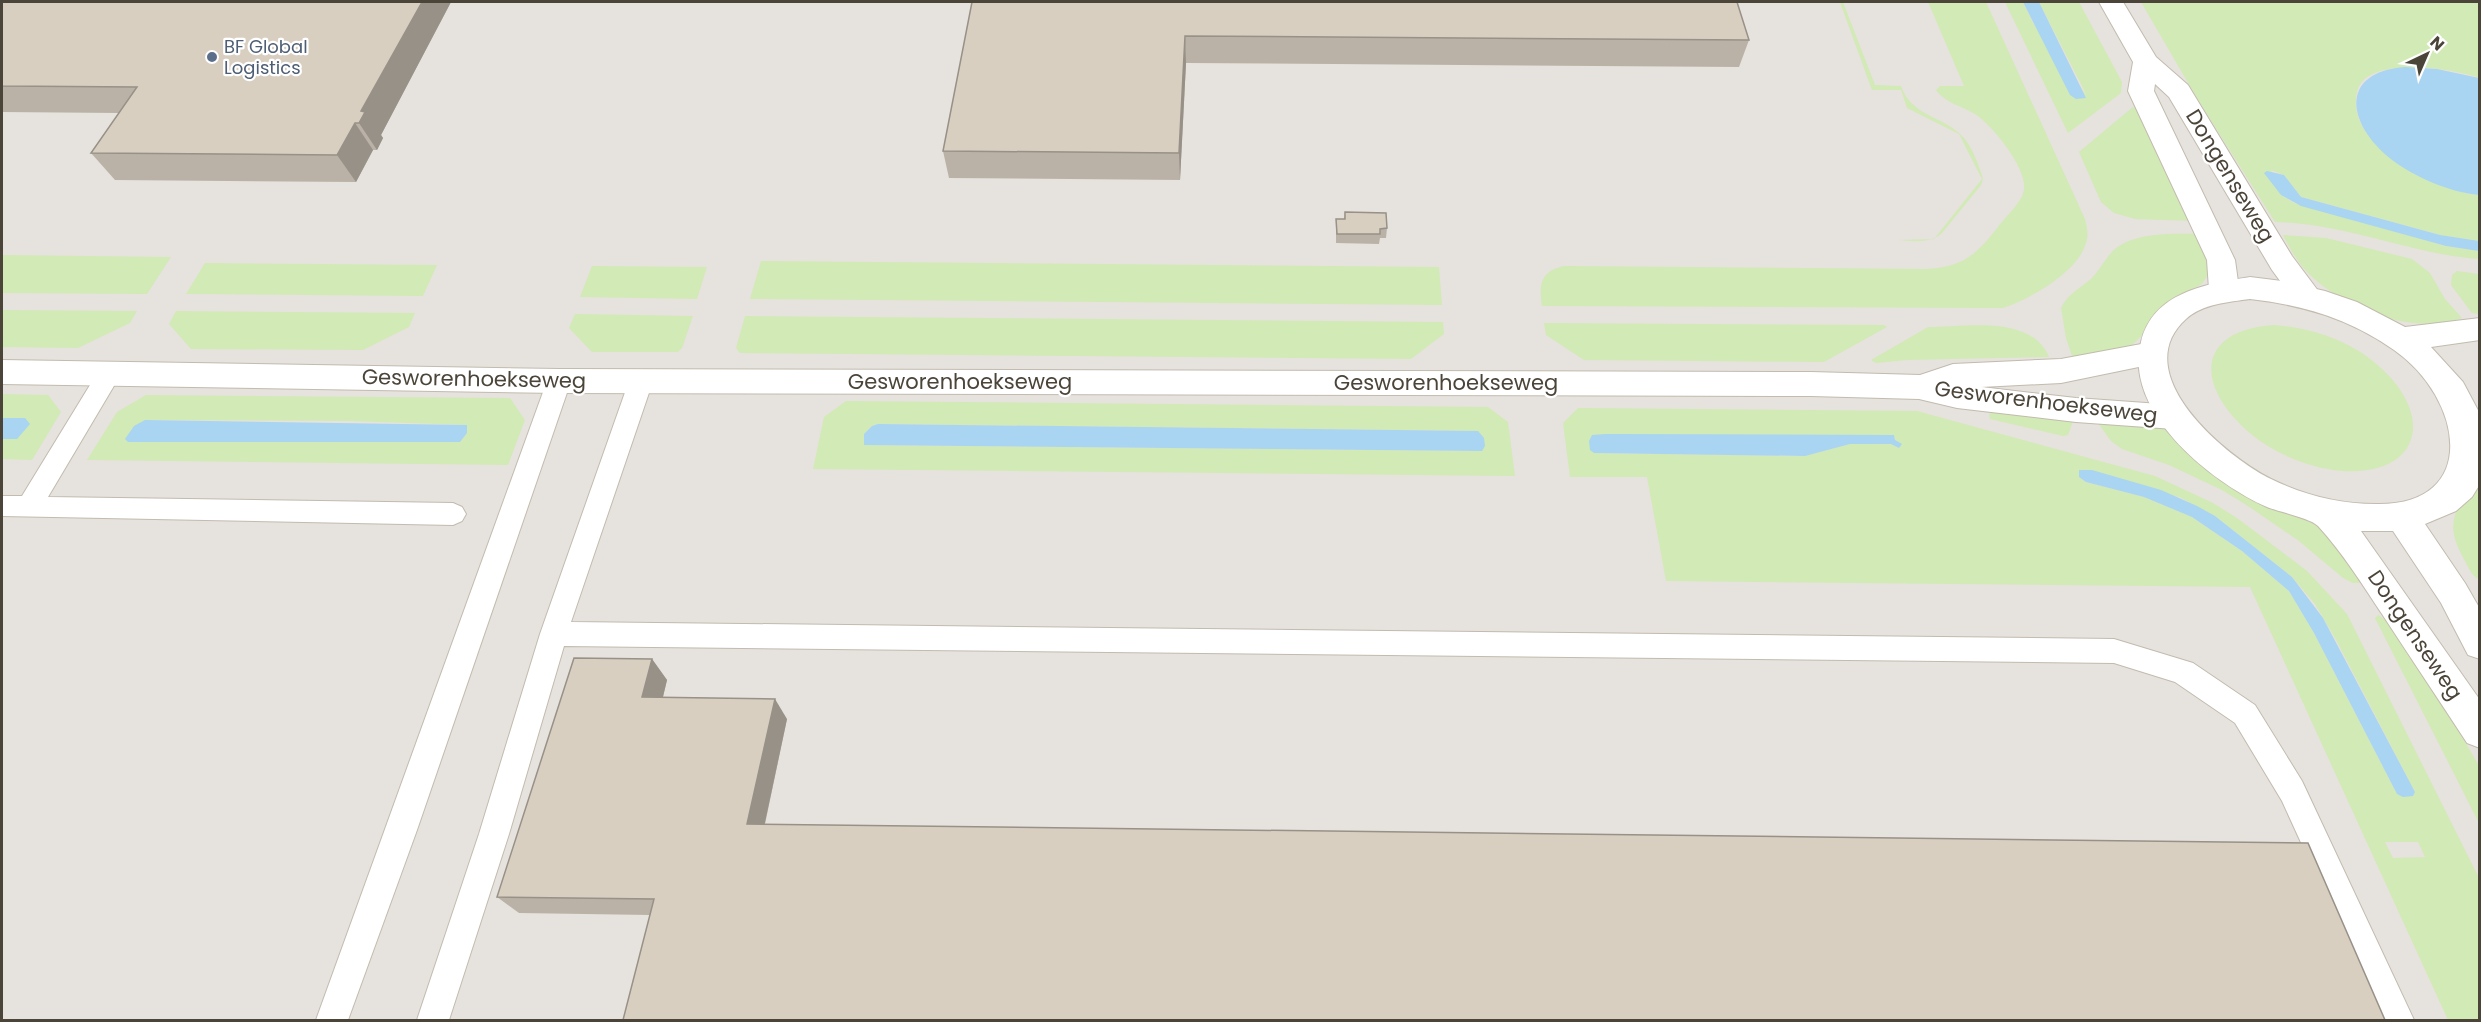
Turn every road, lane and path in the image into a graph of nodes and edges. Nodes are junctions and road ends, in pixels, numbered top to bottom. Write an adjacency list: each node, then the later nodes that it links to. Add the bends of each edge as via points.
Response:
1 (2111, 2): 2 (street, Dongenseweg)
2 (2146, 62): 3 (street, Dongenseweg, via 2141,91 2221,260); 4 (street, Dongenseweg, via 2179,91 2264,235)
3 (2224, 289): 4 (street, via 2278,290); 7 (street, via 2181,305 2161,327)
4 (2307, 296): 6 (street, via 2355,313)
5 (2480, 328): 6 (street)
6 (2400, 339): 13 (street)
7 (2151, 354): 12 (street, Gesworenhoekseweg, via 2061,371 1953,376); 14 (street, via 2161,395)
8 (2, 372): 9 (street, Gesworenhoekseweg)
9 (109, 374): 10 (street, Gesworenhoekseweg); 16 (lane)
10 (559, 381): 11 (street, Gesworenhoekseweg); 23 (lane)
11 (641, 381): 12 (street, Gesworenhoekseweg); 20 (lane)
12 (1919, 387): 14 (street, Gesworenhoekseweg, via 1957,396)
13 (2470, 401): 19 (street, via 2472,464 2460,489 2436,507)
14 (2174, 417): 17 (street, via 2230,470 2290,502)
15 (2, 506): 16 (lane)
16 (29, 507): 18 (lane)
17 (2327, 513): 19 (street, via 2366,519); 22 (street, Dongenseweg, via 2366,562)
18 (453, 514)
19 (2402, 517): 21 (street, via 2454,593)
20 (554, 634): 24 (lane); 25 (lane, via 2114,651 2183,672 2245,714 2292,791)
21 (2480, 644)
22 (2480, 731)
23 (332, 1020)
24 (433, 1020)
25 (2398, 1020)

